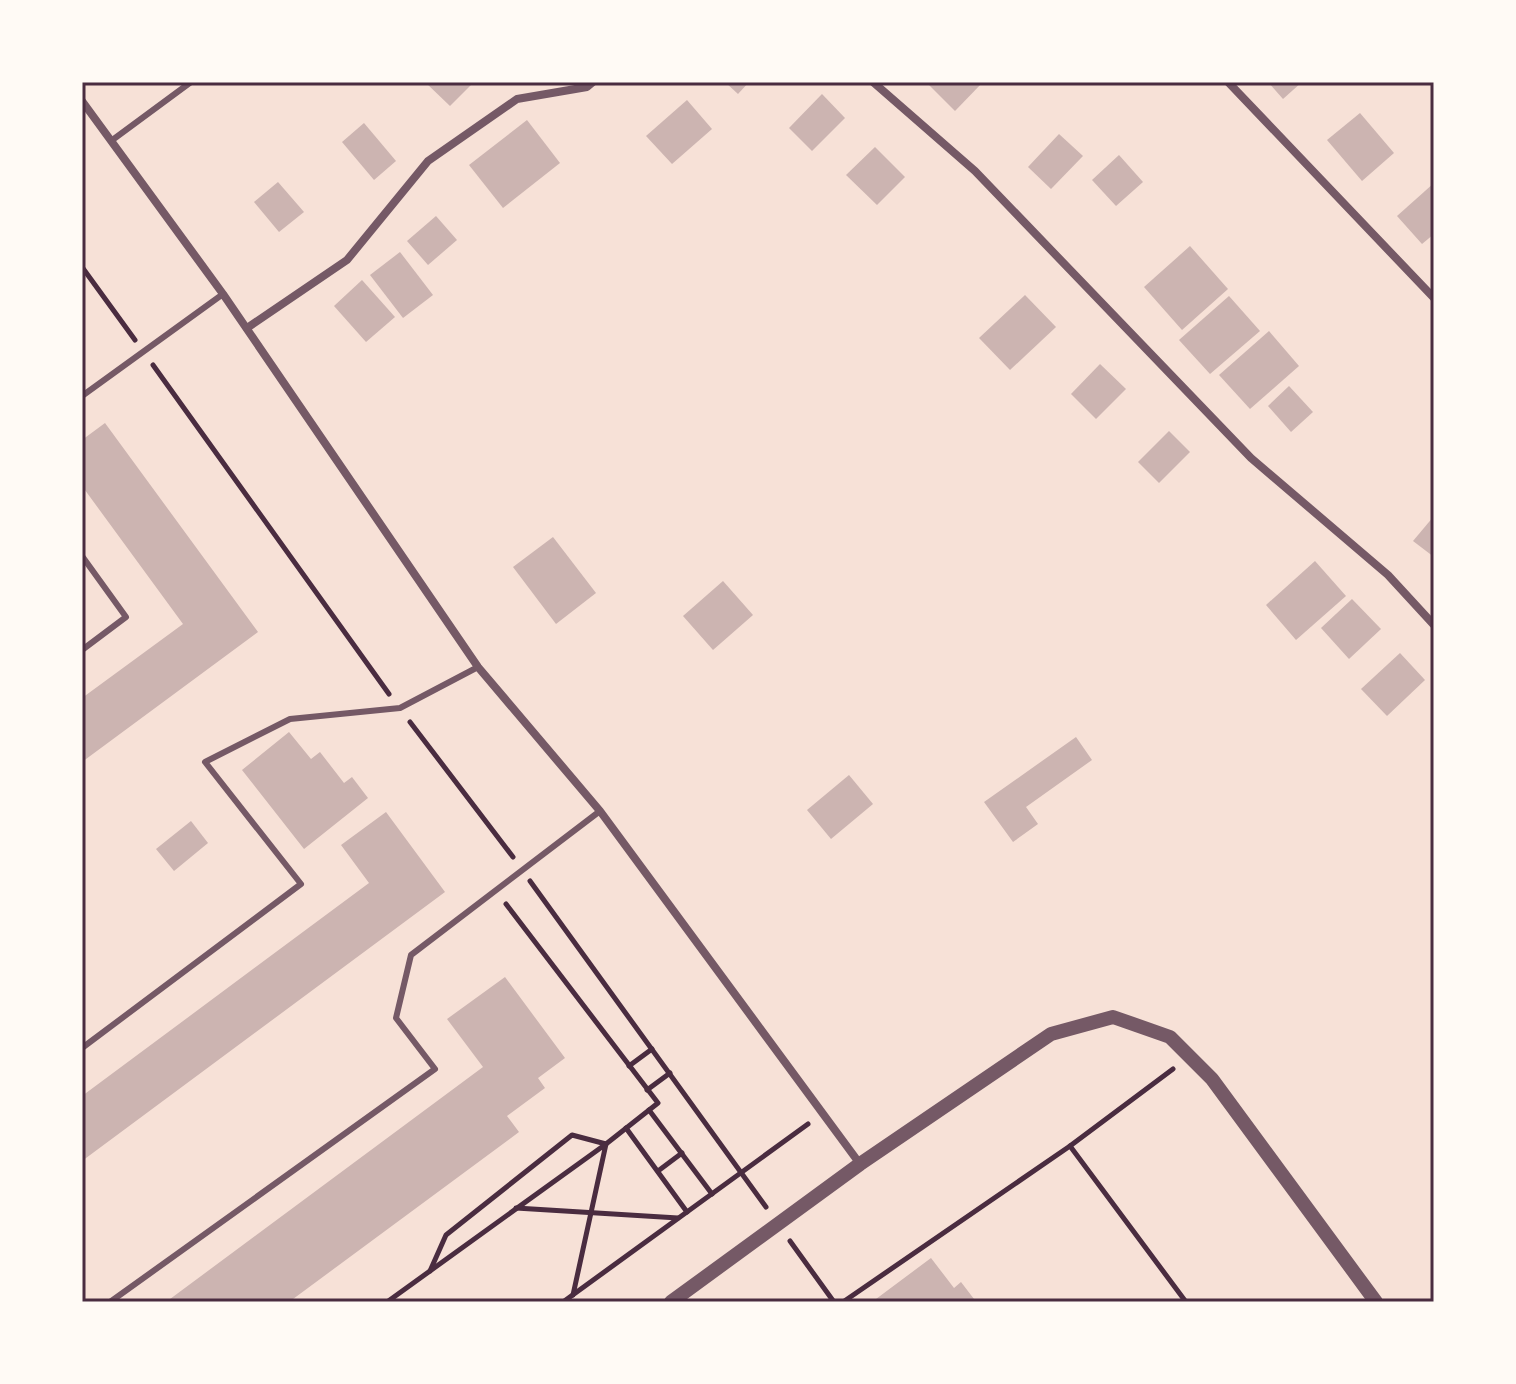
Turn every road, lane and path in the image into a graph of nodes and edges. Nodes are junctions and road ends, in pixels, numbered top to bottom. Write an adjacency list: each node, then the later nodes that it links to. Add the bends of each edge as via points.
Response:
1 (191, 82): 6 (lane)
2 (593, 82): 10 (street, via 517,99 428,161 347,260)
3 (873, 82): 14 (street, via 975,171 1251,458 1388,575)
4 (1228, 82): 9 (street)
5 (82, 101): 6 (street)
6 (111, 141): 8 (street)
7 (82, 267): 11 (path)
8 (223, 294): 10 (street); 11 (lane)
9 (1434, 298)
10 (247, 328): 16 (street)
11 (143, 351): 12 (lane); 17 (path)
12 (82, 396)
13 (82, 556): 15 (lane, via 126,617)
14 (1434, 625)
15 (82, 650)
16 (478, 667): 17 (lane); 18 (street)
17 (400, 708): 19 (path); 21 (lane, via 290,719 205,762 301,884)
18 (600, 811): 19 (lane); 28 (street)
19 (522, 870): 20 (lane); 22 (path)
20 (495, 890): 24 (path); 44 (lane, via 411,955 396,1018 435,1069)
21 (82, 1048)
22 (652, 1049): 24 (path); 25 (path)
23 (1189, 1056): 31 (path); 33 (street, via 1170,1037 1113,1017 1051,1034); 51 (street, via 1212,1079)
24 (629, 1066): 26 (path)
25 (670, 1073): 26 (path); 35 (path)
26 (647, 1090): 27 (path, via 658,1103)
27 (649, 1110): 29 (path); 32 (path)
28 (822, 1114): 33 (street); 35 (path)
29 (626, 1128): 30 (path); 34 (path)
30 (606, 1144): 37 (path); 39 (path); 42 (path, via 572,1135 446,1235)
31 (1070, 1146): 49 (path); 50 (path)
32 (682, 1153): 34 (path); 36 (path)
33 (860, 1164): 41 (street)
34 (658, 1171): 38 (path)
35 (742, 1172): 36 (path); 41 (path)
36 (712, 1194): 38 (path)
37 (516, 1208): 39 (path); 42 (path)
38 (687, 1212): 40 (path)
39 (590, 1214): 40 (path); 43 (path)
40 (679, 1218): 43 (path)
41 (778, 1224): 47 (street); 48 (path)
42 (430, 1271): 45 (path)
43 (573, 1295): 46 (path)
44 (110, 1302)
45 (387, 1302)
46 (563, 1302)
47 (671, 1302)
48 (834, 1302)
49 (843, 1302)
50 (1186, 1302)
51 (1376, 1302)

